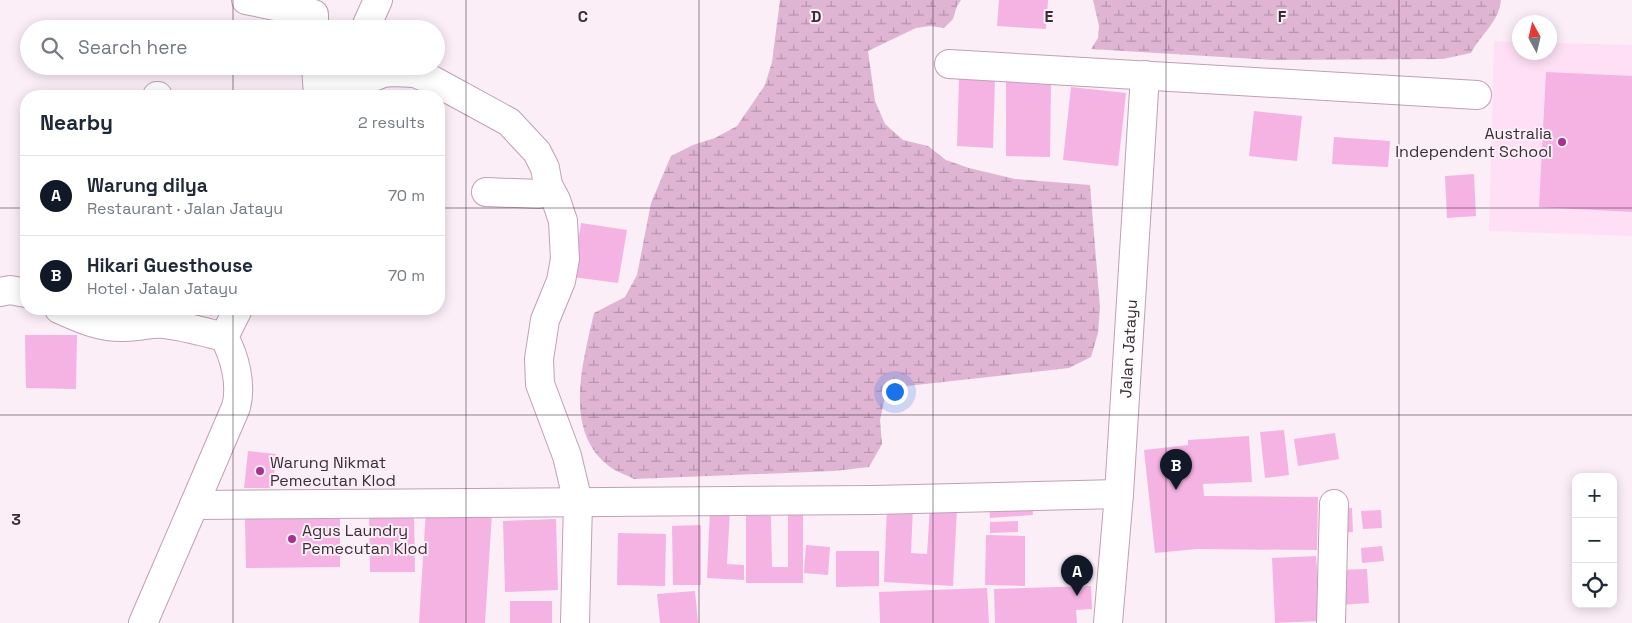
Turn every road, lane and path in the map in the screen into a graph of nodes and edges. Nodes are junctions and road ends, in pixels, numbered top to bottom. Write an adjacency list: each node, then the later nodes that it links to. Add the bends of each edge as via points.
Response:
1 (246, 0): 3 (street, via 314,14)
2 (378, 0): 4 (street)
3 (314, 20)
4 (369, 20)
5 (949, 64): 9 (street)
6 (317, 75): 11 (street)
7 (378, 75): 10 (street)
8 (420, 75): 13 (street, via 509,122 537,152 545,168)
9 (1145, 75): 12 (street); 19 (street, Jalan Jatayu)
10 (341, 81)
11 (318, 90)
12 (1478, 95)
13 (548, 185): 14 (street, via 539,194); 20 (street, via 563,221 565,259 561,281 545,320 539,359 540,384 567,456)
14 (486, 192)
15 (0, 292): 16 (street)
16 (20, 292)
17 (73, 315): 18 (street, via 95,324 127,327 164,324 186,328)
18 (227, 320): 22 (street, via 239,396)
19 (1119, 494): 20 (street); 25 (street, Jalan Jatayu)
20 (578, 502): 22 (street); 24 (street)
21 (1334, 504): 26 (street)
22 (194, 505): 23 (street)
23 (143, 623)
24 (575, 623)
25 (1108, 623)
26 (1331, 623)

